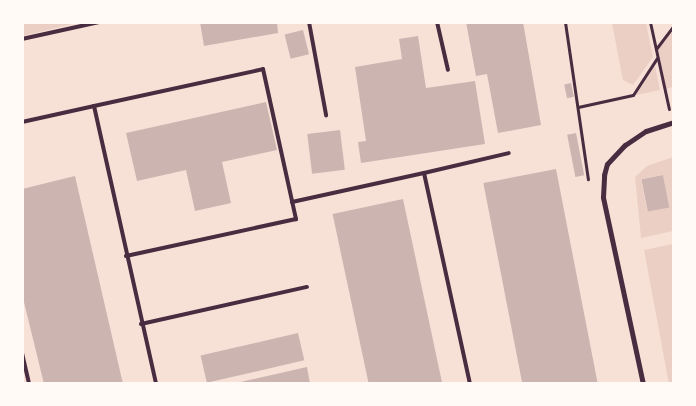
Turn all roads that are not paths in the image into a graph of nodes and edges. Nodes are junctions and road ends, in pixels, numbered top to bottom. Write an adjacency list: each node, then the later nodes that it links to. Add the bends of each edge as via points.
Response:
1 (99, 22): 4 (lane)
2 (309, 22): 7 (lane)
3 (437, 22): 5 (lane)
4 (22, 39)
5 (448, 70)
6 (94, 106): 8 (lane); 12 (lane, via 263,68); 13 (lane)
7 (326, 115)
8 (22, 122)
9 (672, 122): 20 (street, via 646,131 624,145 607,164 604,175 603,197)
10 (509, 153): 11 (lane)
11 (424, 172): 12 (lane); 19 (lane)
12 (292, 202): 13 (lane, via 296,219)
13 (126, 256): 15 (lane)
14 (307, 287): 15 (lane)
15 (141, 324): 18 (lane)
16 (22, 352): 17 (lane)
17 (29, 384)
18 (156, 384)
19 (470, 384)
20 (643, 384)

